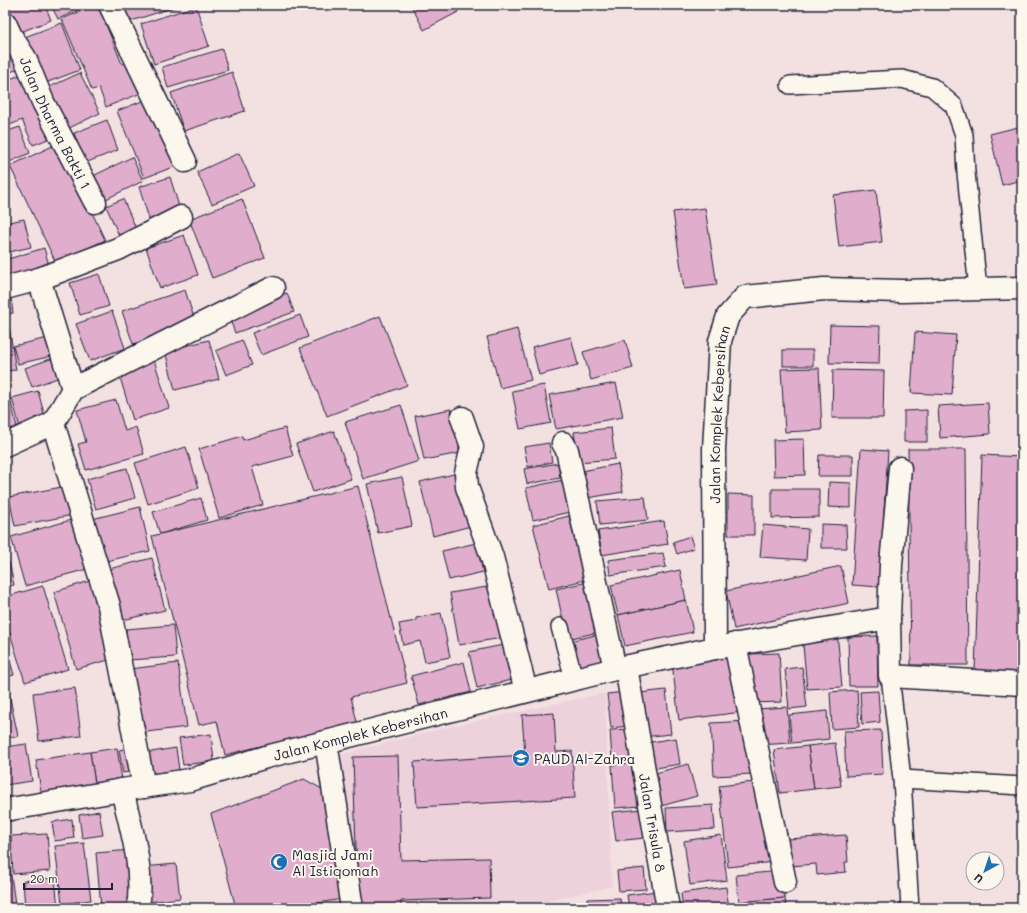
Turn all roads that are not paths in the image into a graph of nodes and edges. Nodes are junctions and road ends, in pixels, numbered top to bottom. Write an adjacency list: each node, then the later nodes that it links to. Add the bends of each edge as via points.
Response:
1 (110, 5): 4 (street)
2 (7, 32): 5 (street, Jalan Dharma Bakti 1, via 25,58 43,102)
3 (790, 86): 11 (lane, via 902,79 932,87 954,106 964,135)
4 (185, 161)
5 (95, 202)
6 (181, 217): 7 (street, via 118,249)
7 (39, 279): 8 (street); 12 (street)
8 (5, 288)
9 (273, 288): 12 (street)
10 (1022, 288): 11 (street, Jalan Komplek Kebersihan)
11 (978, 289): 20 (street, Jalan Komplek Kebersihan, via 824,290 745,297 728,316 720,341 714,449)
12 (73, 389): 14 (street)
13 (462, 418): 25 (street, via 472,446 466,473 467,487 492,557)
14 (53, 423): 16 (street); 29 (street, via 109,606)
15 (563, 443): 21 (street, Jalan Trisula 8, via 567,450)
16 (5, 445)
17 (900, 468): 18 (street)
18 (889, 618): 20 (street, Jalan Komplek Kebersihan); 22 (street)
19 (560, 627): 23 (lane)
20 (725, 646): 21 (street, Jalan Komplek Kebersihan); 32 (street)
21 (620, 668): 23 (street, Jalan Komplek Kebersihan); 35 (street, Jalan Trisula 8)
22 (890, 676): 24 (street); 27 (lane)
23 (574, 679): 25 (street, Jalan Komplek Kebersihan)
24 (1022, 684)
25 (526, 691): 26 (street, Jalan Komplek Kebersihan)
26 (326, 742): 29 (street, Jalan Komplek Kebersihan, via 190,780); 34 (street)
27 (902, 779): 28 (lane); 36 (lane)
28 (1022, 786)
29 (144, 787): 30 (street, Jalan Komplek Kebersihan)
30 (122, 790): 31 (street, Jalan Komplek Kebersihan); 33 (street, via 139,867)
31 (5, 810)
32 (785, 882)
33 (138, 908)
34 (352, 908)
35 (668, 908)
36 (910, 908)

